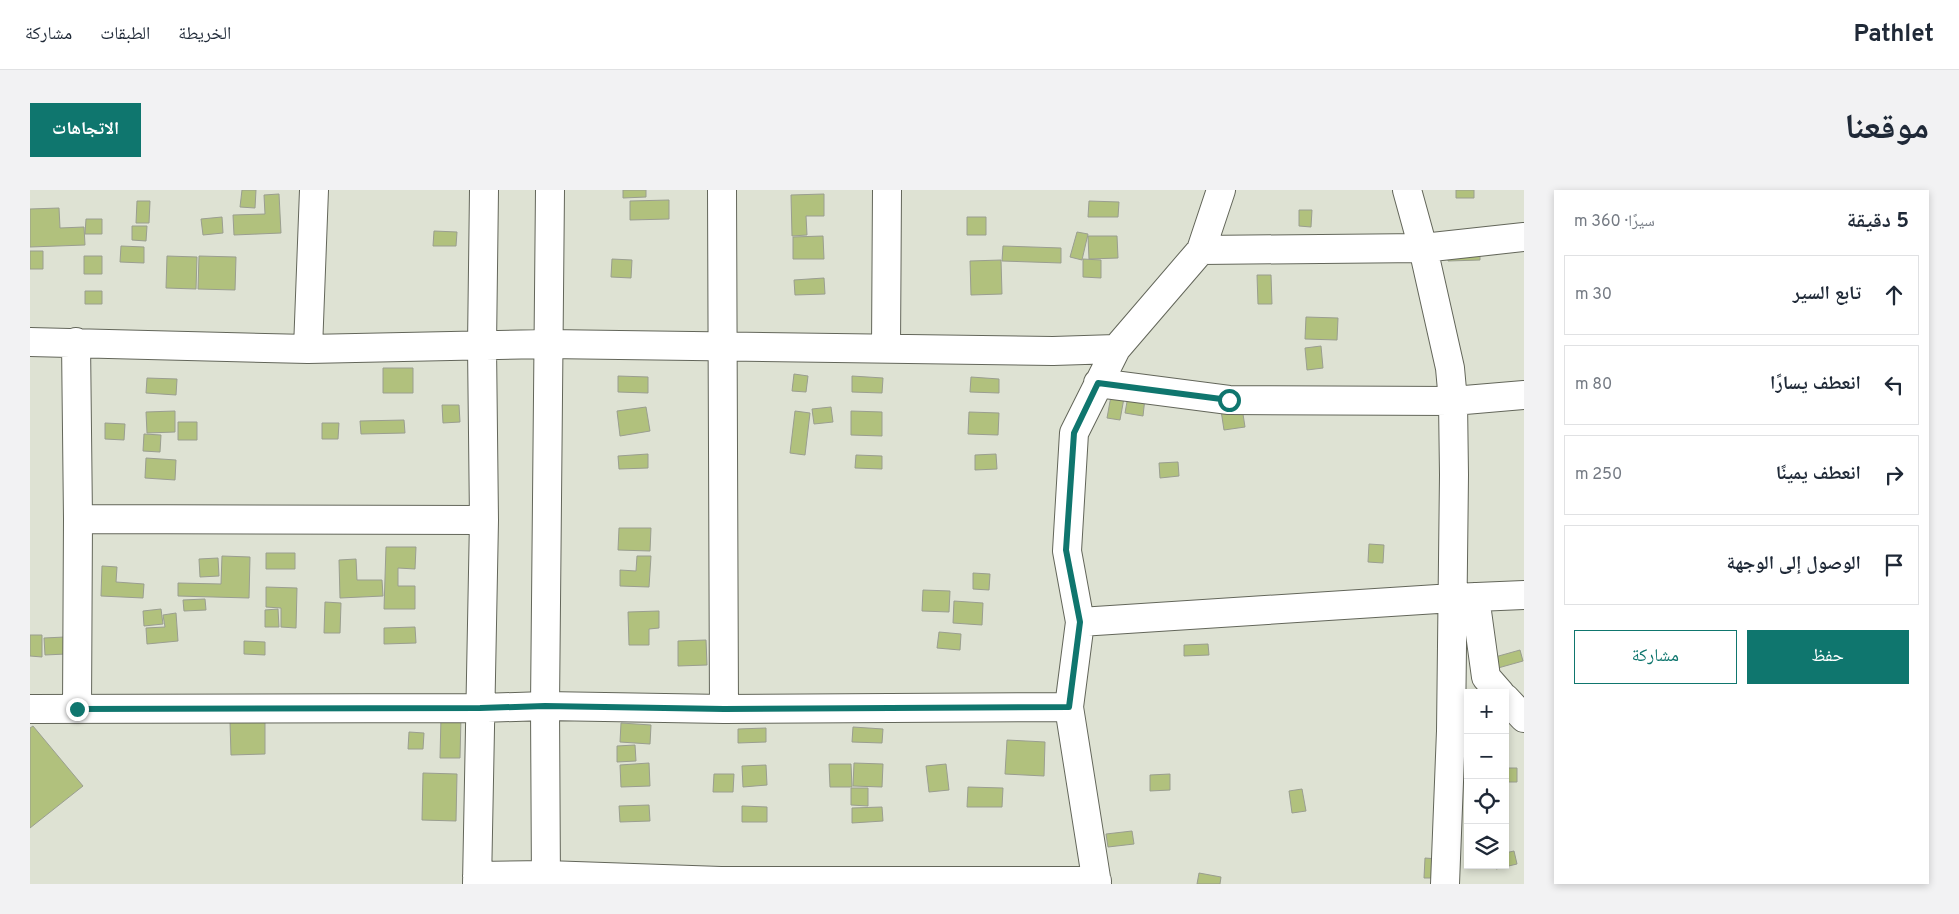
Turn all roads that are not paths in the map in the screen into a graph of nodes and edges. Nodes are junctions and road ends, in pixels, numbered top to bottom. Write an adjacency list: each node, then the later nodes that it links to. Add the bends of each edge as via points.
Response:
1 (314, 190): 17 (street)
2 (484, 190): 14 (street)
3 (550, 190): 13 (street)
4 (722, 190): 15 (street)
5 (887, 190): 16 (street)
6 (1222, 190): 10 (street)
7 (1408, 190): 9 (street)
8 (1524, 237): 9 (street)
9 (1423, 248): 10 (street); 21 (street, via 1450,368)
10 (1201, 250): 18 (street)
11 (30, 342): 12 (street)
12 (76, 342): 17 (street); 22 (street)
13 (548, 344): 14 (street); 15 (street); 29 (street)
14 (482, 346): 17 (street); 23 (street)
15 (723, 347): 16 (street); 34 (street)
16 (886, 348): 18 (street)
17 (308, 349)
18 (1116, 349): 19 (street)
19 (1098, 383): 21 (street, via 1229,400); 26 (street, via 1074,433 1066,550)
20 (1524, 395): 21 (street)
21 (1453, 401): 25 (street, via 1454,475)
22 (78, 519): 23 (street); 33 (street)
23 (484, 520): 31 (street)
24 (1524, 595): 25 (street)
25 (1464, 597): 26 (street); 27 (street, via 1486,678); 40 (street, via 1451,731)
26 (1080, 622): 30 (street)
27 (1496, 689)
28 (1509, 702): 35 (street)
29 (545, 706): 31 (street); 34 (street); 37 (street)
30 (1069, 707): 34 (street); 39 (street)
31 (480, 708): 33 (street); 36 (street)
32 (30, 709): 33 (street)
33 (77, 709)
34 (724, 709)
35 (1524, 718)
36 (477, 880): 37 (street)
37 (546, 880): 38 (street)
38 (721, 882): 39 (street)
39 (1097, 883)
40 (1445, 884)

